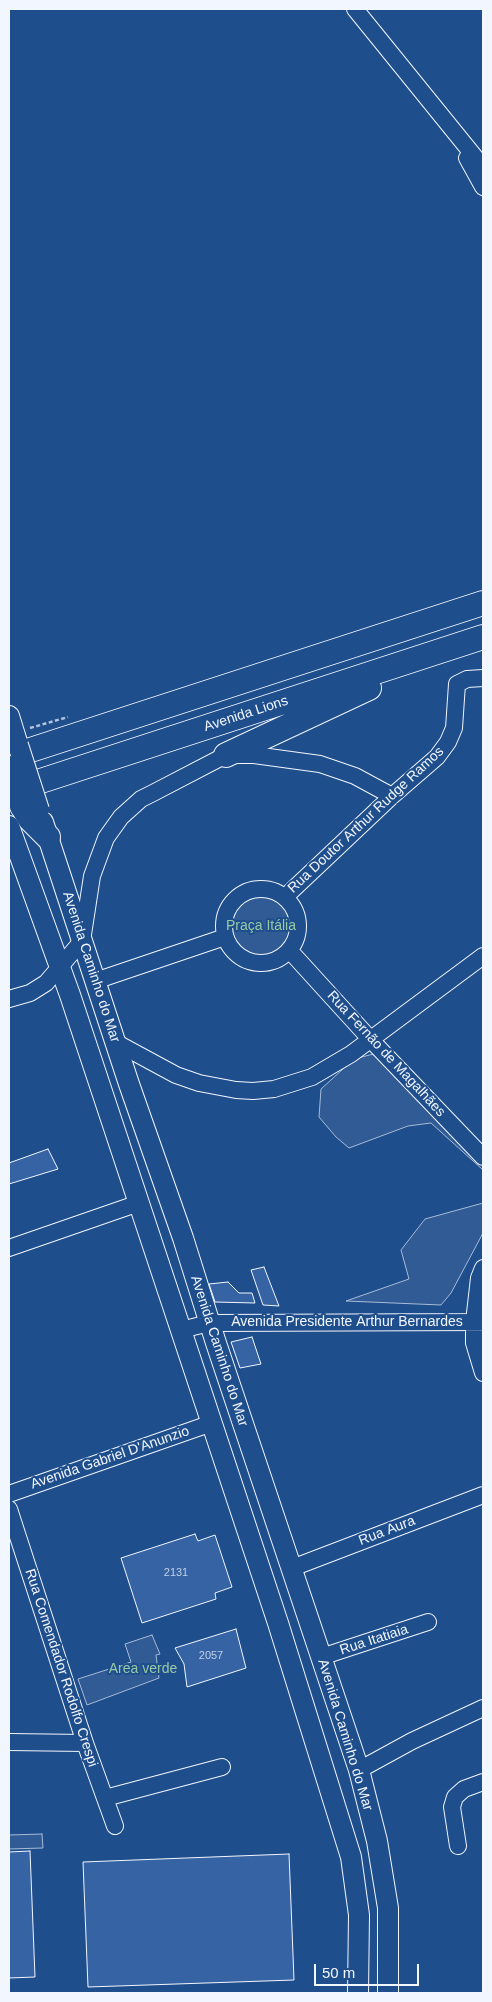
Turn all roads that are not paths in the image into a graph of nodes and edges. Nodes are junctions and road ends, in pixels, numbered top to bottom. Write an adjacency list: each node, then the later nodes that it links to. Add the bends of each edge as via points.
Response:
1 (355, 9): 2 (street)
2 (450, 126): 3 (street); 4 (street)
3 (483, 167)
4 (483, 187)
5 (483, 603): 9 (highway)
6 (483, 637): 10 (highway); 13 (highway, Avenida Lions)
7 (483, 678): 12 (street, Rua Doutor Arthur Rudge Ramos, via 466,679 457,684 456,720 448,742 430,764)
8 (9, 716): 9 (main road)
9 (14, 751): 13 (main road, bridge)
10 (226, 755): 12 (street, via 279,757 320,764 355,776); 18 (street, via 141,799 121,817 102,849 92,876)
11 (9, 768): 13 (highway, bridge)
12 (392, 796): 16 (street, Rua Doutor Arthur Rudge Ramos)
13 (23, 803): 15 (highway, via 30,819)
14 (9, 826): 21 (main road, Avenida Caminho do Mar)
15 (48, 837): 18 (main road, Avenida Caminho do Mar)
16 (284, 897): 17 (street, via 262,889 240,896 226,914); 19 (street, via 298,917 299,929)
17 (225, 937): 19 (street, via 230,948 248,962 271,963); 22 (street)
18 (82, 941): 21 (street); 22 (main road, Avenida Caminho do Mar)
19 (290, 951): 24 (street, Rua Fernão de Magalhães)
20 (483, 956): 24 (street)
21 (60, 968): 23 (street, via 38,989); 27 (main road, Avenida Caminho do Mar)
22 (95, 981): 25 (main road, Avenida Caminho do Mar)
23 (9, 1000)
24 (371, 1040): 25 (street, via 312,1077 274,1089 253,1091 219,1088 184,1078); 26 (street, Rua Fernão de Magalhães)
25 (115, 1042): 31 (main road, Avenida Caminho do Mar)
26 (483, 1157)
27 (139, 1204): 28 (street); 32 (main road, Avenida Caminho do Mar)
28 (9, 1248)
29 (483, 1268): 30 (street, via 479,1278)
30 (479, 1322): 31 (street, Avenida Presidente Arthur Bernardes); 33 (street, via 474,1343)
31 (210, 1323): 32 (street, Avenida Presidente Arthur Bernardes); 38 (main road, Avenida Caminho do Mar)
32 (181, 1330): 34 (main road, Avenida Caminho do Mar)
33 (483, 1373)
34 (212, 1423): 35 (street, Avenida Gabriel D'Anunzio); 44 (main road, Avenida Caminho do Mar)
35 (9, 1494)
36 (483, 1495): 38 (street, Rua Aura)
37 (9, 1508): 43 (street, Rua Comendador Rodolfo Crespi)
38 (292, 1568): 40 (main road, Avenida Caminho do Mar)
39 (428, 1622): 40 (street, Rua Itatiaia)
40 (321, 1657): 46 (main road, Avenida Caminho do Mar)
41 (483, 1708): 46 (street)
42 (9, 1742): 43 (street)
43 (85, 1743): 48 (street, Rua Comendador Rodolfo Crespi)
44 (318, 1754): 46 (main road, via 330,1771 348,1773); 51 (main road, Avenida Caminho do Mar, via 351,1857 359,1915)
45 (222, 1767): 48 (street)
46 (359, 1770): 52 (main road, Avenida Caminho do Mar, via 377,1841 388,1908)
47 (483, 1782): 50 (street, via 464,1789 455,1797 452,1807)
48 (105, 1798): 49 (street, Rua Comendador Rodolfo Crespi)
49 (115, 1826)
50 (458, 1846)
51 (358, 1993)
52 (388, 1993)

